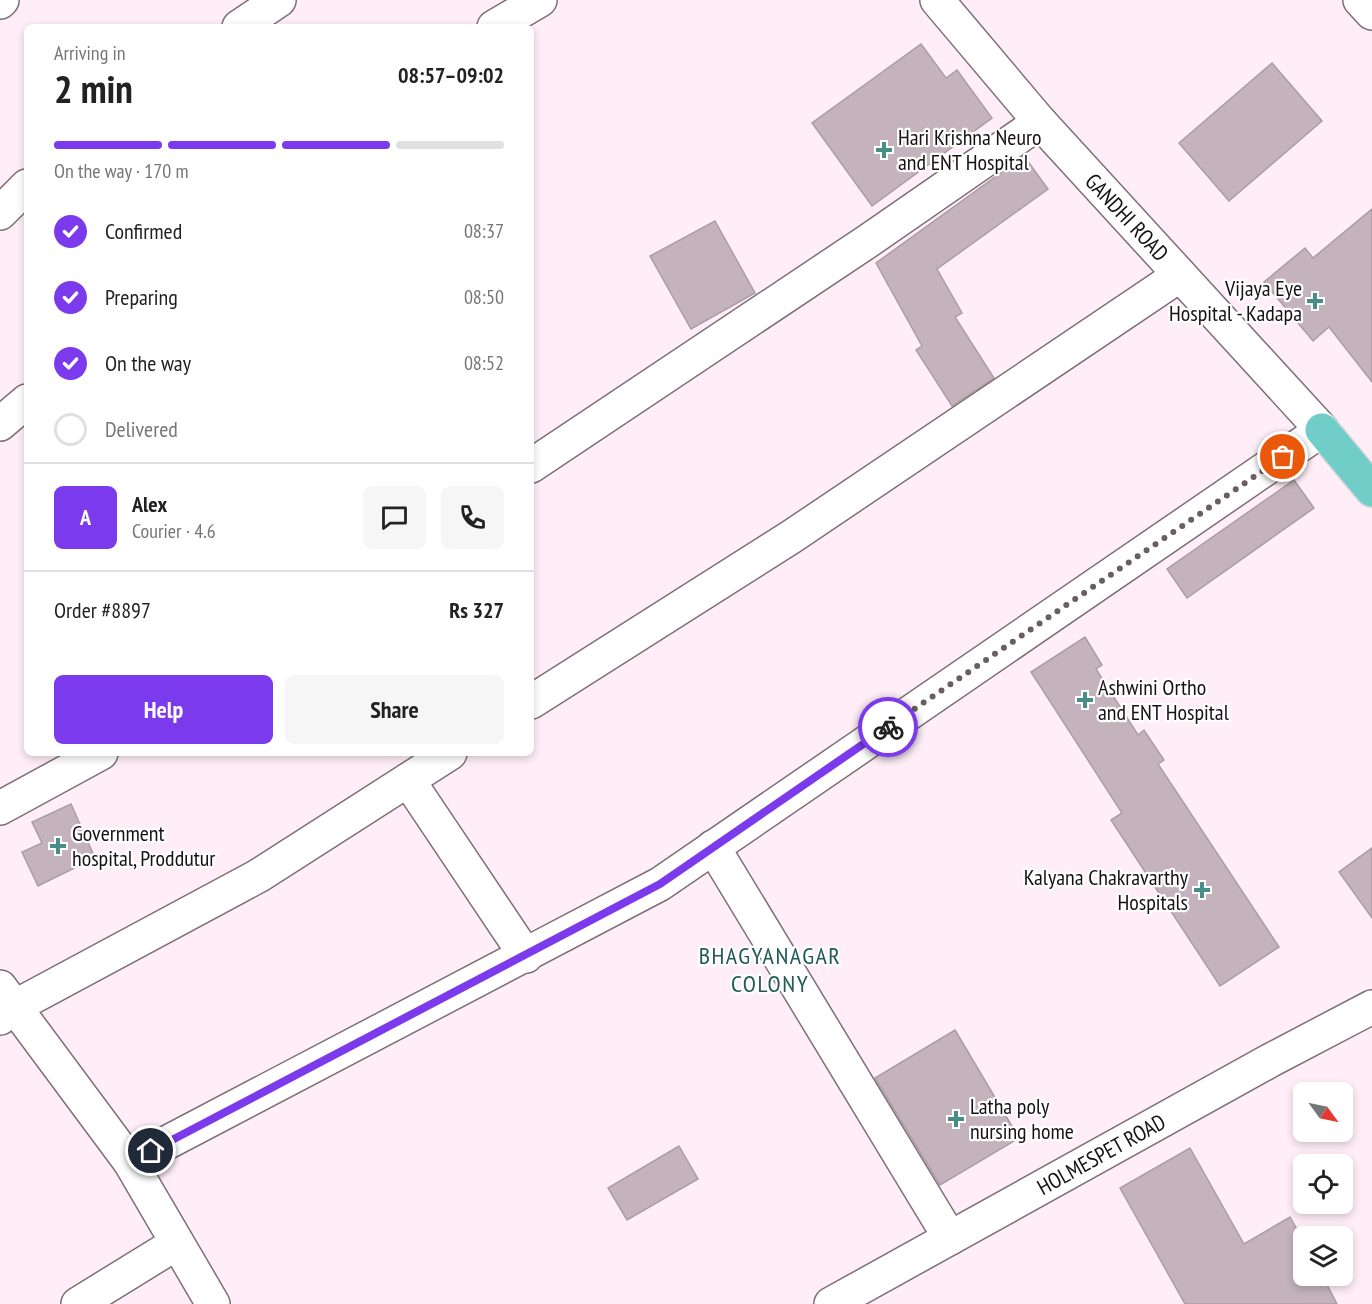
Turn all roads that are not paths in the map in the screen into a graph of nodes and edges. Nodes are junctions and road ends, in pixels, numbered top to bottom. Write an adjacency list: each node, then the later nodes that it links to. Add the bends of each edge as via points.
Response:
1 (279, 0): 6 (street)
2 (540, 0): 7 (street)
3 (938, 0): 8 (street, GANDHI ROAD)
4 (1360, 0): 5 (street)
5 (1372, 13)
6 (243, 24)
7 (499, 24)
8 (1040, 122): 11 (street, GANDHI ROAD); 15 (street)
9 (24, 189): 10 (street)
10 (0, 213)
11 (1180, 275): 14 (street, GANDHI ROAD); 17 (street, via 791,537)
12 (24, 404): 13 (street)
13 (0, 424)
14 (1322, 430): 16 (main road); 22 (street)
15 (534, 464)
16 (1372, 490)
17 (534, 700)
18 (95, 756): 21 (street)
19 (445, 756): 20 (street)
20 (408, 780): 23 (street); 24 (street, via 258,876)
21 (0, 808)
22 (713, 847): 23 (street, via 660,884); 27 (street)
23 (526, 956): 26 (street)
24 (5, 1004): 26 (street)
25 (1372, 1007): 27 (street, HOLMESPET ROAD)
26 (130, 1162): 28 (street)
27 (950, 1238): 31 (street, HOLMESPET ROAD)
28 (177, 1243): 29 (street); 30 (street)
29 (78, 1304)
30 (213, 1304)
31 (831, 1304)

